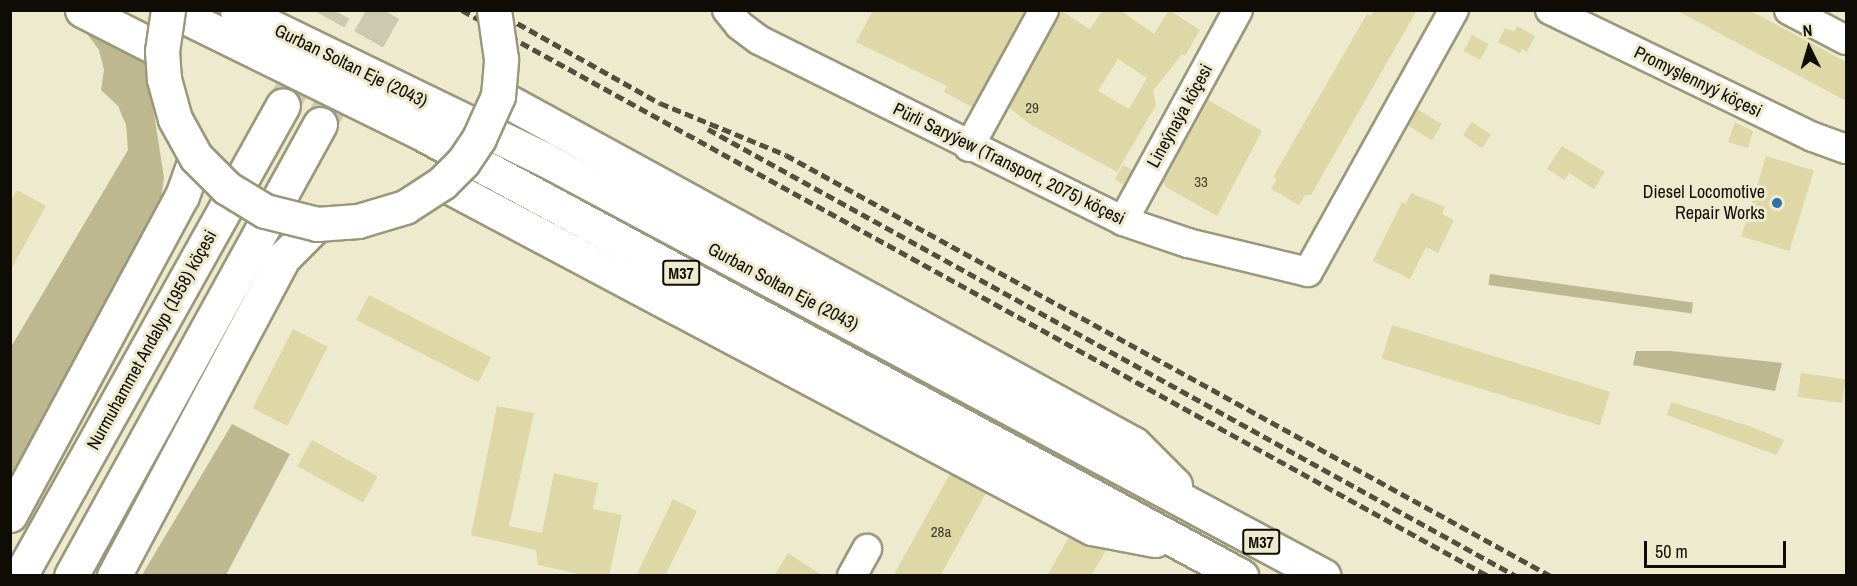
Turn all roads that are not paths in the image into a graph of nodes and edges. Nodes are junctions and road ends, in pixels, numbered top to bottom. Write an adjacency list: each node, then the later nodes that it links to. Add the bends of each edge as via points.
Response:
1 (82, 10): 12 (main road)
2 (169, 10): 12 (main road, bridge); 24 (main road, Gurban Soltan Eje (2043) / M37, via 423,134)
3 (237, 10): 22 (main road, Gurban Soltan Eje (2043), via 544,159)
4 (495, 10): 13 (main road, bridge, via 501,59)
5 (1044, 10): 16 (street)
6 (1238, 10): 20 (street, Lineýnaýa köçesi)
7 (1454, 10): 20 (street, Pürli Saryýew (Transport, 2075) köçesi, via 1308,272 1188,243)
8 (1550, 10): 17 (street, Promyşlennyý köçesi, via 1813,137)
9 (1789, 10): 11 (street)
10 (727, 12): 16 (street, Pürli Saryýew (Transport, 2075) köçesi, via 759,40)
11 (1846, 40)
12 (162, 51): 18 (main road, bridge, via 164,79 175,119)
13 (498, 96): 19 (main road, bridge, via 479,138); 22 (main road, via 1134,444)
14 (283, 105): 26 (main road, Nurmuhammet Andalyp (1958) köçesi)
15 (320, 124): 27 (main road)
16 (969, 147): 20 (street, Pürli Saryýew (Transport, 2075) köçesi)
17 (1846, 149)
18 (196, 157): 21 (main road, bridge, via 227,189 265,211); 23 (main road, via 182,196)
19 (442, 183): 21 (main road, bridge, via 405,207 358,221); 24 (main road, via 1092,528)
20 (1123, 221)
21 (317, 224): 28 (main road, via 283,258)
22 (1199, 509): 31 (main road, Gurban Soltan Eje (2043) / M37)
23 (10, 516)
24 (1186, 546): 30 (main road, Gurban Soltan Eje (2043) / M37)
25 (867, 549): 29 (street)
26 (21, 576)
27 (71, 576)
28 (114, 576)
29 (852, 576)
30 (1241, 576)
31 (1324, 576)

